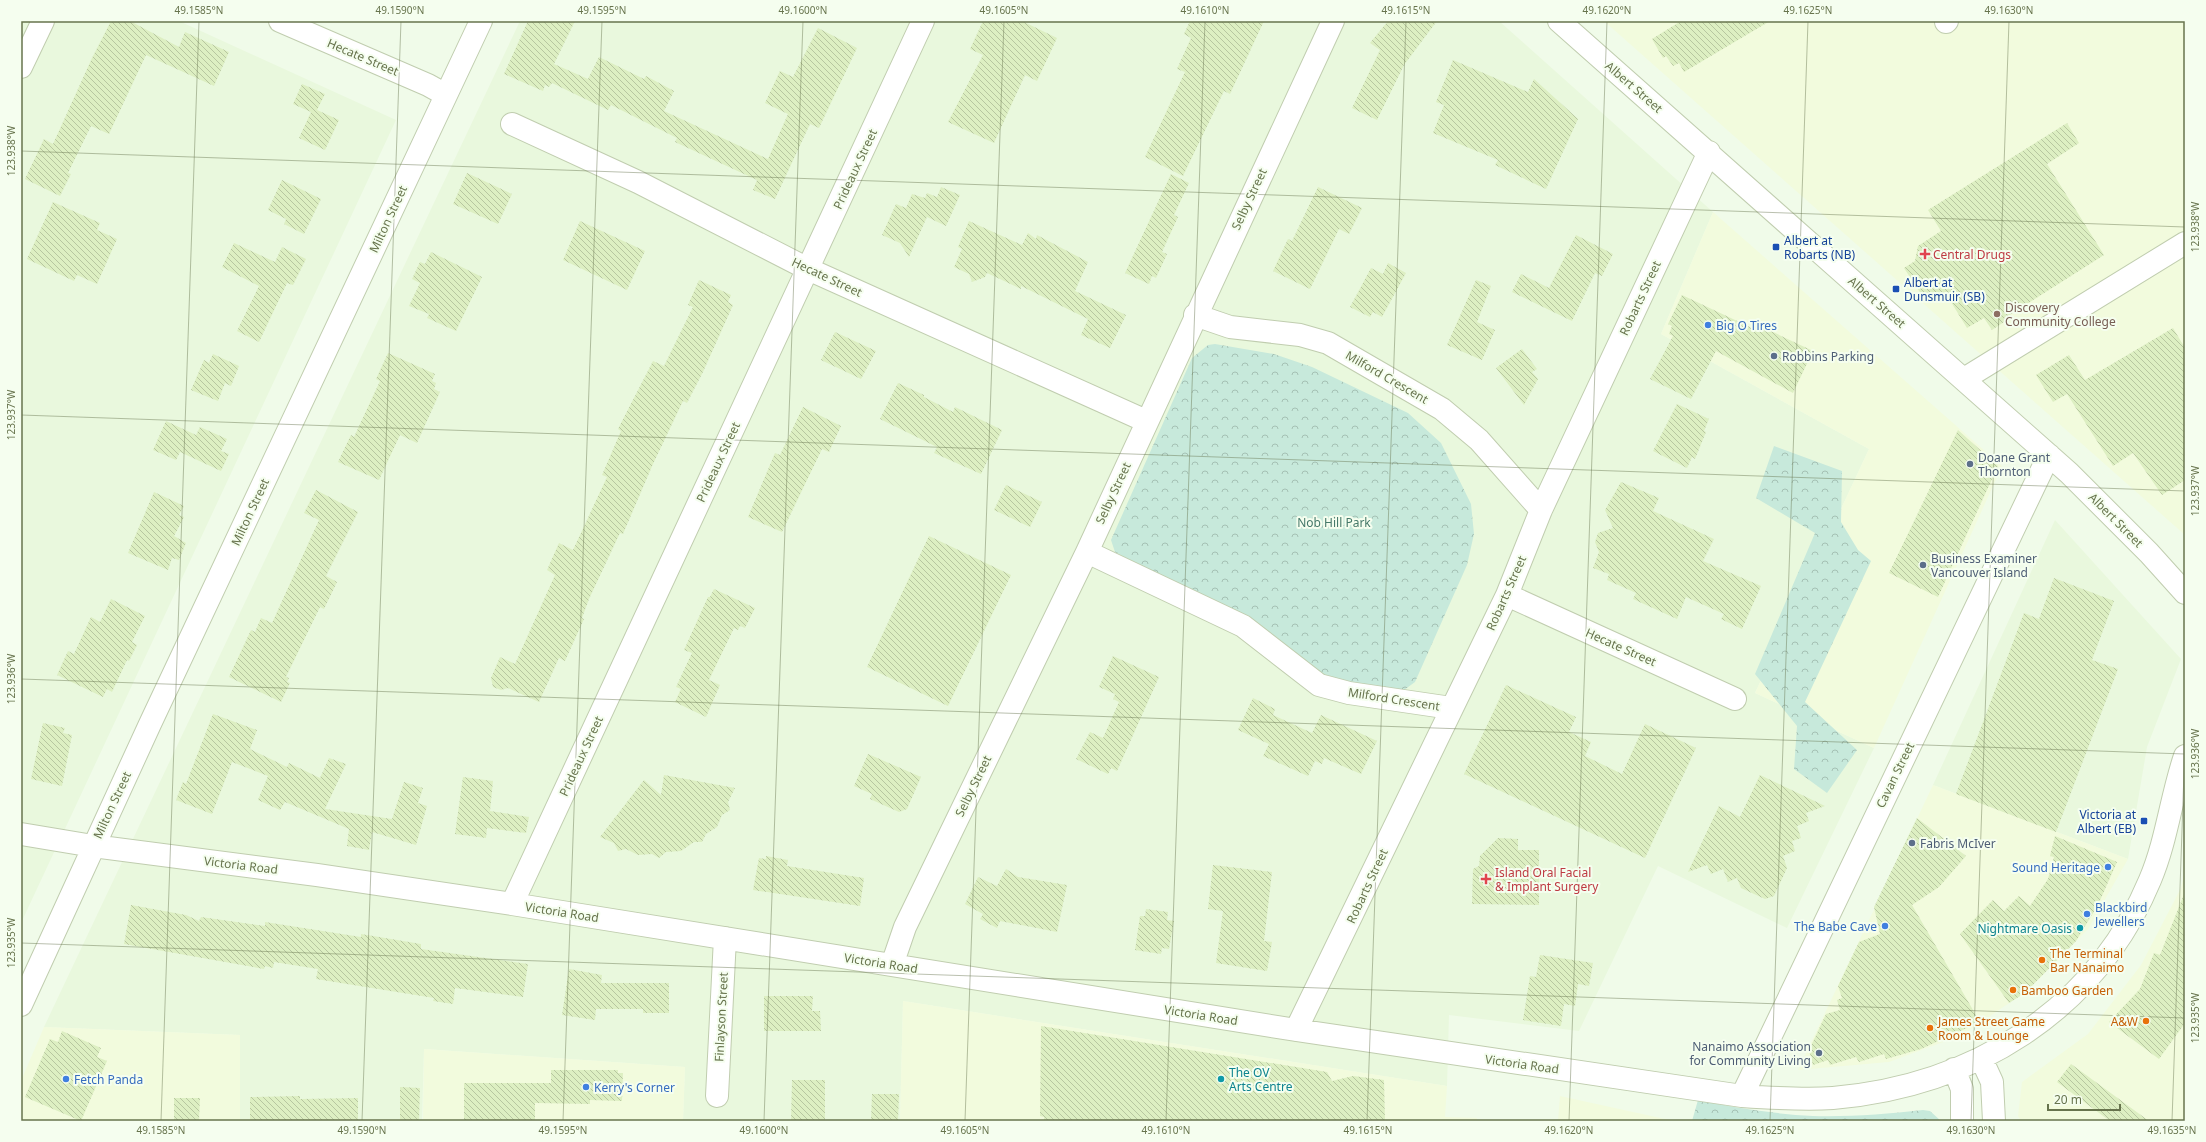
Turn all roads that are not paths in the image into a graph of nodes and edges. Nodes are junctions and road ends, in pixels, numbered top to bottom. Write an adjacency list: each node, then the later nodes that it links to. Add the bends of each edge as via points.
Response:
1 (42, 21): 7 (street)
2 (280, 21): 8 (street, Hecate Street)
3 (481, 21): 8 (street, Milton Street)
4 (924, 21): 12 (street, Prideaux Street)
5 (1333, 21): 13 (street, Selby Street)
6 (1558, 21): 10 (street, Albert Street)
7 (21, 67)
8 (446, 95): 25 (street, Milton Street)
9 (512, 124): 12 (street, Hecate Street, via 638,182)
10 (1709, 152): 14 (street, Albert Street); 17 (street, Robarts Street)
11 (2185, 243): 14 (street)
12 (808, 269): 15 (street, Hecate Street); 26 (street, Prideaux Street)
13 (1195, 315): 15 (street, Selby Street); 17 (street, Milford Crescent, via 1230,327 1300,334 1328,343 1442,409 1478,440)
14 (1964, 379): 16 (street, Albert Street)
15 (1146, 421): 18 (street, Selby Street)
16 (2049, 455): 19 (street, Albert Street, via 2110,513); 34 (street, Cavan Street)
17 (1541, 510): 20 (street, Robarts Street)
18 (1087, 552): 22 (street, Milford Crescent, via 1243,626 1319,685 1349,693); 28 (street, Selby Street, via 905,927)
19 (2185, 593)
20 (1507, 596): 21 (street, Hecate Street); 22 (street, Robarts Street)
21 (1735, 699)
22 (1451, 708): 30 (street, Robarts Street)
23 (2185, 756): 31 (street, Victoria Road, via 2161,849 2150,880 2126,926 2089,977 2052,1013 2006,1046)
24 (21, 834): 25 (street, Victoria Road)
25 (93, 846): 26 (street, Victoria Road); 29 (street, Milton Street)
26 (512, 904): 27 (street, Victoria Road)
27 (725, 938): 28 (street, Victoria Road); 33 (street, Finlayson Street)
28 (892, 965): 30 (street, Victoria Road)
29 (21, 1005)
30 (1296, 1030): 34 (street, Victoria Road)
31 (1981, 1058): 32 (street, Victoria Road); 36 (street, via 1992,1082)
32 (1954, 1069): 34 (street, Victoria Road, via 1923,1080 1832,1098); 35 (street, via 1962,1089)
33 (717, 1096)
34 (1742, 1096)
35 (1962, 1121)
36 (1994, 1121)

